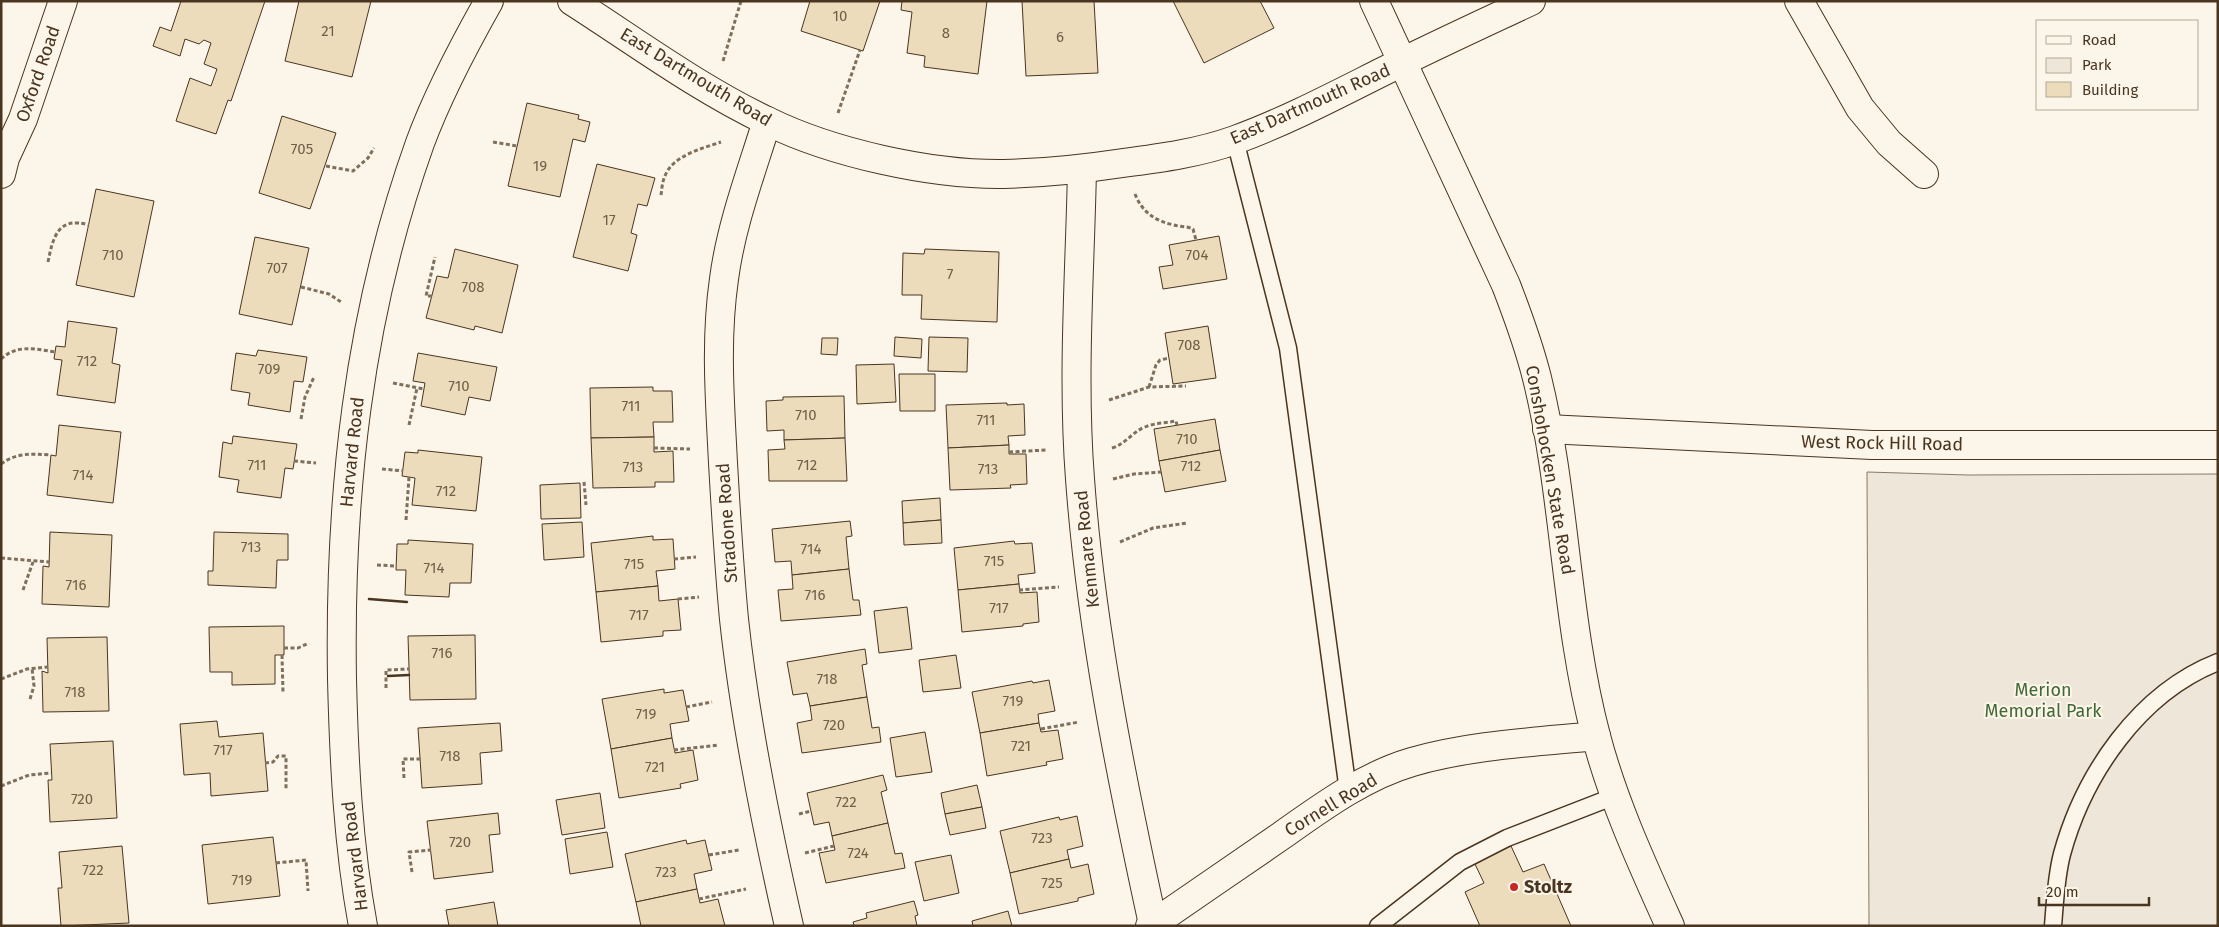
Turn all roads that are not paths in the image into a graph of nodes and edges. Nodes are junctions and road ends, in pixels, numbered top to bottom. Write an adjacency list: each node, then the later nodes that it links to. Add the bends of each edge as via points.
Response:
1 (64, 1): 11 (street, Oxford Road)
2 (489, 1): 20 (street, Harvard Road, via 449,77 420,142 384,260 355,412 347,478 342,570 343,730 350,824)
3 (1374, 1): 7 (street, Conshohocken State Road)
4 (1532, 1): 7 (street, East Dartmouth Road)
5 (1799, 1): 12 (street, via 1860,108 1889,143)
6 (576, 2): 8 (street, East Dartmouth Road, via 711,90)
7 (1402, 62): 9 (street, East Dartmouth Road, via 1276,124); 13 (street, Conshohocken State Road, via 1506,285 1524,331)
8 (767, 121): 10 (street, East Dartmouth Road, via 818,142 927,168 1002,174); 21 (street, Stradone Road, via 737,217 724,277 718,327 719,374 734,621 748,722)
9 (1235, 140): 10 (street, East Dartmouth Road, via 1176,156); 17 (lane, via 1288,348)
10 (1082, 169): 19 (street, Kenmare Road, via 1076,400 1080,477 1089,575 1113,733)
11 (1, 174)
12 (1924, 174)
13 (1547, 429): 14 (street, West Rock Hill Road, via 1872,445); 16 (street, Conshohocken State Road, via 1575,628)
14 (2218, 445)
15 (2218, 662): 24 (lane, via 2171,688 2142,712 2092,780 2062,854)
16 (1596, 736): 17 (street, Cornell Road, via 1525,743 1420,760 1374,777); 18 (street, Conshohocken State Road)
17 (1348, 791): 19 (street, Cornell Road)
18 (1615, 796): 22 (lane, via 1507,838 1460,862); 23 (street, Conshohocken State Road)
19 (1151, 925)
20 (363, 926)
21 (788, 926)
22 (1378, 926)
23 (1670, 926)
24 (2053, 926)

